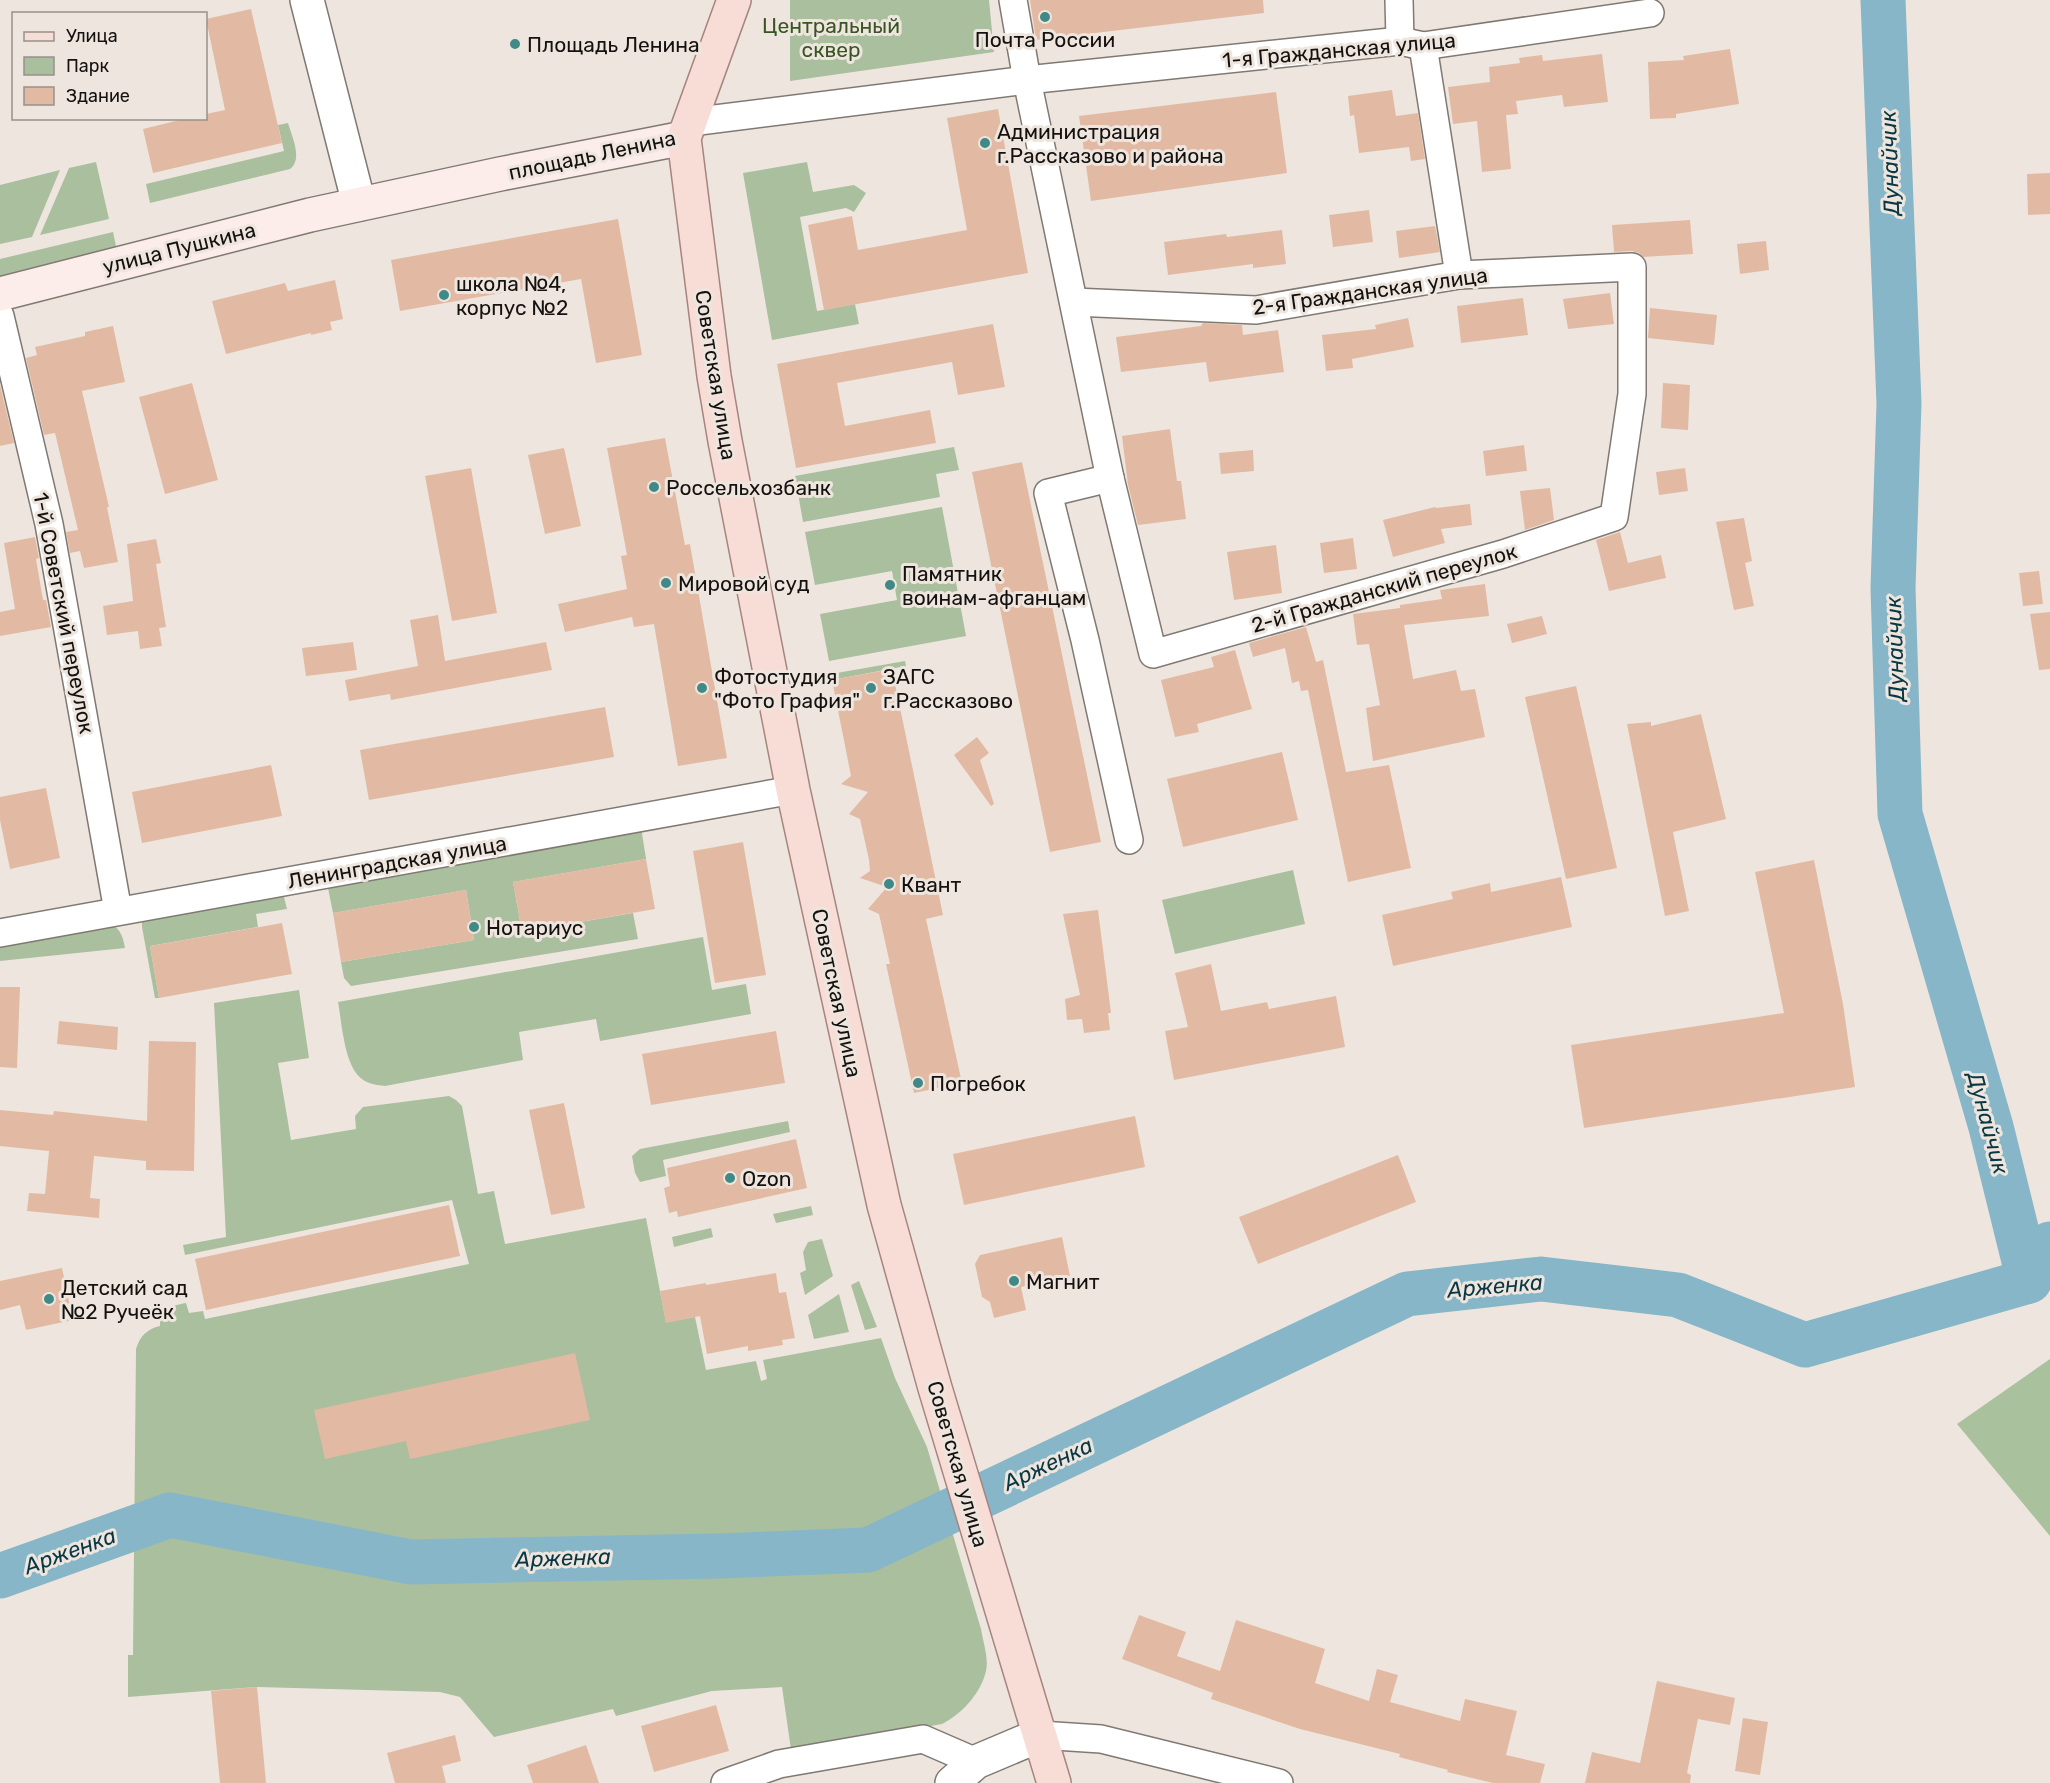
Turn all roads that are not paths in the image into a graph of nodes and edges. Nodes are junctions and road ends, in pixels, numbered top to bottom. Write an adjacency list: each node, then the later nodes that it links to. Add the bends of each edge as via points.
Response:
1 (307, 0): 10 (street)
2 (735, 0): 8 (main road, площадь Ленина)
3 (1013, 0): 7 (street)
4 (1399, 0): 6 (street)
5 (1650, 14): 6 (street, 1-я Гражданская улица)
6 (1412, 44): 7 (street, 1-я Гражданская улица); 11 (street)
7 (1027, 80): 8 (street, 1-я Гражданская улица); 14 (street)
8 (687, 130): 9 (main road, Советская улица); 10 (main road, площадь Ленина)
9 (691, 199): 12 (main road, Советская улица); 18 (main road, Советская улица, via 714,376)
10 (359, 204): 13 (main road, улица Пушкина)
11 (1459, 275): 14 (street, 2-я Гражданская улица, via 1256,310); 17 (street, 2-я Гражданская улица, via 1632,267 1632,394)
12 (702, 282)
13 (0, 294)
14 (1074, 302): 16 (street)
15 (0, 316): 20 (street, 1-й Советский переулок, via 49,524)
16 (1110, 478): 17 (street, 2-й Гражданский переулок, via 1153,654 1503,554); 19 (street, via 1048,493)
17 (1614, 517)
18 (794, 790): 20 (street, Ленинградская улица); 22 (main road, Советская улица, via 884,1205 934,1388)
19 (1129, 840)
20 (118, 911): 21 (street, Ленинградская улица)
21 (0, 933)
22 (1040, 1735): 23 (street); 25 (main road, Советская улица); 26 (street, via 1101,1739)
23 (964, 1772): 24 (street, via 923,1739 779,1764)
24 (725, 1783)
25 (1054, 1783)
26 (1278, 1783)

